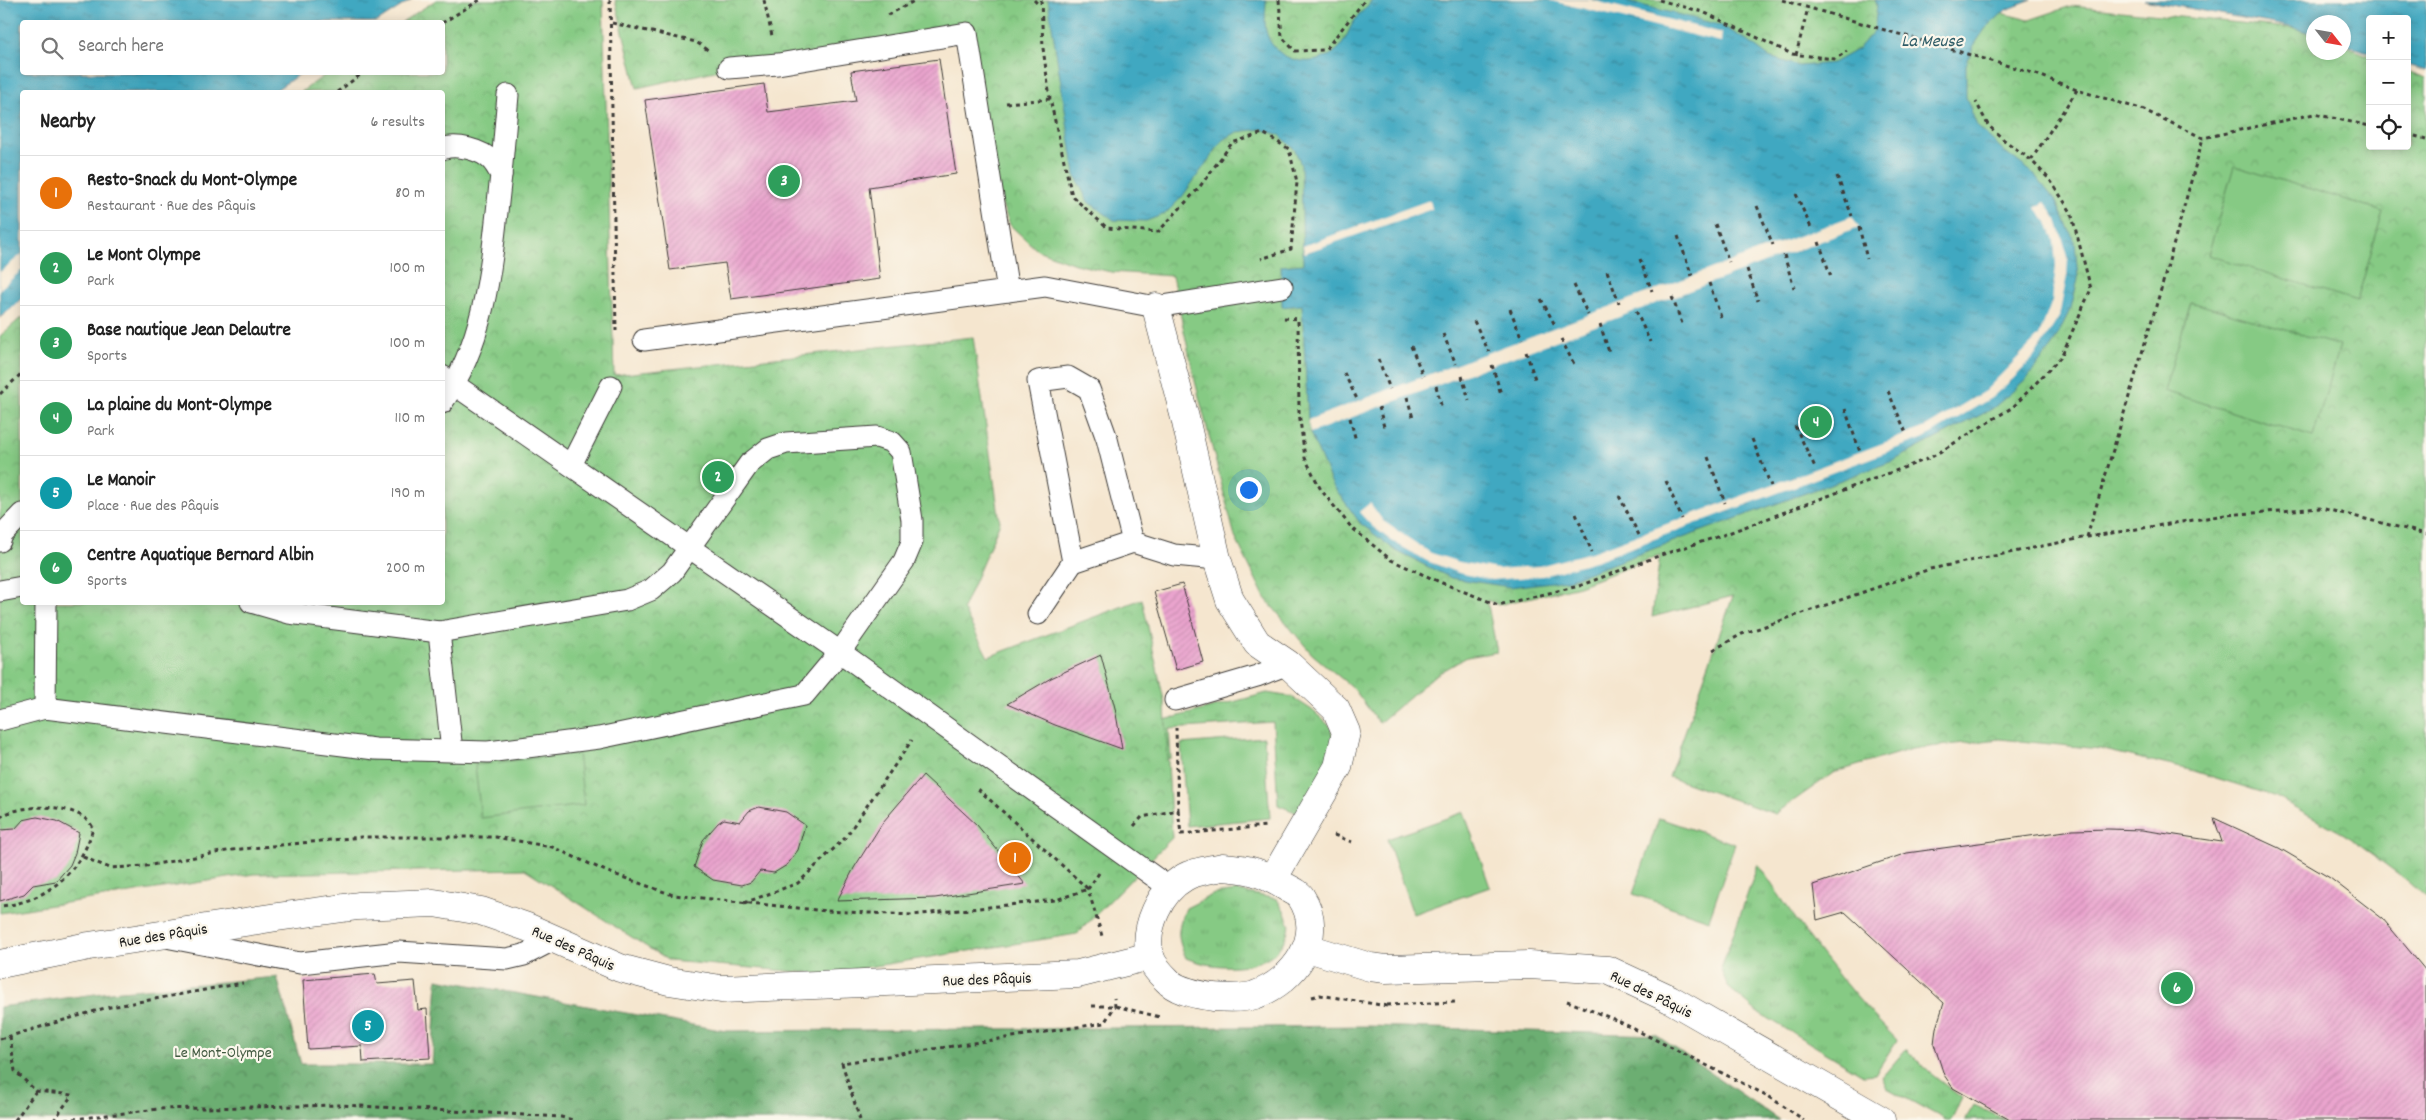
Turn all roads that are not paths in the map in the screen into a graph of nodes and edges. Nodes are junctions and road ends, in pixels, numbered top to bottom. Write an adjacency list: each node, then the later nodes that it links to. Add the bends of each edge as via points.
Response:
1 (729, 68): 6 (lane, via 778,64 968,33)
2 (508, 94): 4 (lane)
3 (445, 148): 4 (lane, via 452,145 478,152 491,160)
4 (501, 175): 9 (lane, via 486,294 470,354)
5 (1272, 289): 7 (lane)
6 (1008, 291): 7 (lane, via 1045,286); 8 (lane)
7 (1156, 307): 17 (street, via 1185,418)
8 (644, 340)
9 (449, 380): 11 (lane); 12 (lane)
10 (611, 386): 12 (lane)
11 (445, 393)
12 (571, 465): 16 (lane)
13 (20, 516): 14 (lane)
14 (0, 541)
15 (1133, 542): 17 (lane, via 1174,555); 18 (lane); 18 (lane, via 1107,440 1089,389 1068,377 1038,381)
16 (691, 548): 24 (lane, via 672,572 651,590 627,600); 25 (lane); 25 (lane, via 749,464 768,449 786,444 877,436 892,442 903,458 912,542 904,561)
17 (1216, 559): 26 (street, via 1230,600 1257,644)
18 (1073, 562): 23 (lane)
19 (20, 587): 20 (lane)
20 (0, 591)
21 (46, 605): 28 (lane)
22 (261, 605): 24 (lane, via 289,613)
23 (1038, 614)
24 (438, 632): 30 (lane)
25 (840, 652): 30 (lane, via 804,695 599,738 488,752); 32 (lane)
26 (1288, 664): 27 (lane); 31 (street, via 1336,709 1346,732 1338,767)
27 (1175, 700)
28 (45, 708): 29 (lane); 30 (lane, via 375,749)
29 (0, 720)
30 (452, 751)
31 (1273, 879): 32 (street, via 1262,872 1222,867 1186,876); 35 (street, via 1301,896 1309,914 1311,932)
32 (1170, 888): 36 (street, via 1153,921)
33 (158, 935): 34 (lane, via 300,963 399,952 507,959 524,955); 34 (street, Rue des Pâquis, via 358,906 434,903 481,911); 37 (street, Rue des Pâquis)
34 (556, 939): 36 (street, Rue des Pâquis, via 620,968 669,981 721,989 1078,974)
35 (1308, 948): 36 (street, via 1278,984 1253,996 1226,998 1200,995 1173,985 1159,973); 38 (street, Rue des Pâquis, via 1386,969 1529,965 1608,970 1670,1000)
36 (1150, 956)
37 (0, 964)
38 (1881, 1120)

